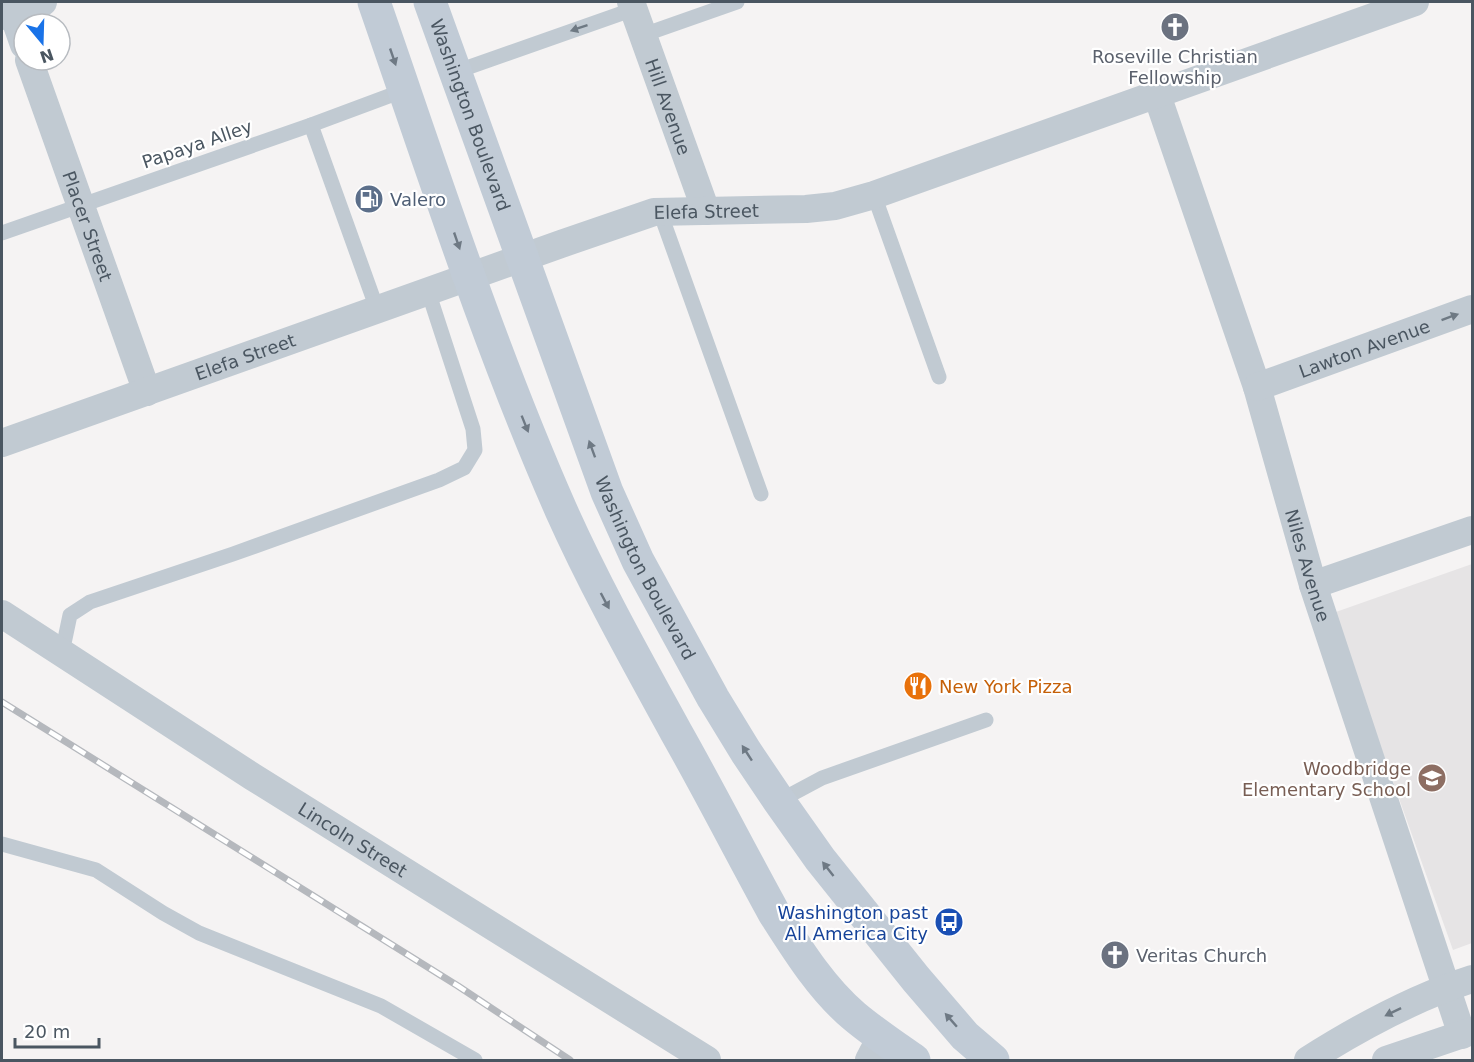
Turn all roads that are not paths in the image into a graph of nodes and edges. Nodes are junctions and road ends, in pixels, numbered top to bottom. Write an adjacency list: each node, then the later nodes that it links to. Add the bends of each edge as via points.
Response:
1 (43, 2): 7 (street)
2 (374, 2): 11 (main road, one-way to 11)
3 (430, 2): 10 (main road, Washington Boulevard)
4 (737, 2): 8 (lane)
5 (1415, 2): 6 (street, Elefa Street)
6 (1382, 7): 12 (street, Elefa Street)
7 (8, 10)
8 (636, 15): 10 (lane, one-way to 10); 16 (street, Hill Avenue)
9 (33, 72): 15 (street, Placer Street)
10 (455, 72): 19 (main road, Washington Boulevard)
11 (405, 90): 13 (lane, Papaya Alley); 20 (main road, one-way to 20)
12 (1157, 95): 14 (street, Elefa Street); 25 (street, Niles Avenue)
13 (311, 124): 15 (lane, Papaya Alley); 22 (lane)
14 (874, 195): 16 (street, Elefa Street, via 835,207); 24 (lane)
15 (80, 205): 18 (lane, Papaya Alley); 26 (street, Placer Street)
16 (706, 211): 17 (street, Elefa Street)
17 (660, 212): 19 (street, Elefa Street); 28 (lane)
18 (2, 233)
19 (523, 258): 20 (street, Elefa Street); 34 (main road, Washington Boulevard, one-way to 19, via 713,698 638,561 607,492)
20 (469, 276): 21 (street, Elefa Street); 38 (main road, one-way to 38, via 562,512 639,665 774,913)
21 (428, 291): 22 (street, Elefa Street); 32 (lane, via 473,429 475,450 464,468 233,554 90,602 70,615)
22 (377, 309): 26 (street, Elefa Street)
23 (1473, 309): 25 (street, Lawton Avenue, one-way to 23)
24 (939, 377)
25 (1257, 387): 30 (street, Niles Avenue)
26 (147, 392): 27 (street, Elefa Street)
27 (2, 443)
28 (761, 494)
29 (1473, 530): 30 (street)
30 (1313, 585): 36 (street, Niles Avenue)
31 (2, 614): 32 (street, Lincoln Street)
32 (62, 653): 40 (street, Lincoln Street)
33 (986, 720): 34 (lane, via 822,778)
34 (779, 801): 42 (main road, Washington Boulevard, one-way to 34, via 965,1036 916,979)
35 (2, 844): 39 (lane, via 96,870 199,933 381,1006)
36 (1459, 984): 37 (street, Niles Avenue); 43 (street, one-way to 43, via 1394,1011)
37 (1467, 1033): 44 (street)
38 (875, 1049): 41 (main road)
39 (475, 1060)
40 (707, 1060)
41 (914, 1060)
42 (993, 1060)
43 (1308, 1060)
44 (1386, 1060)

